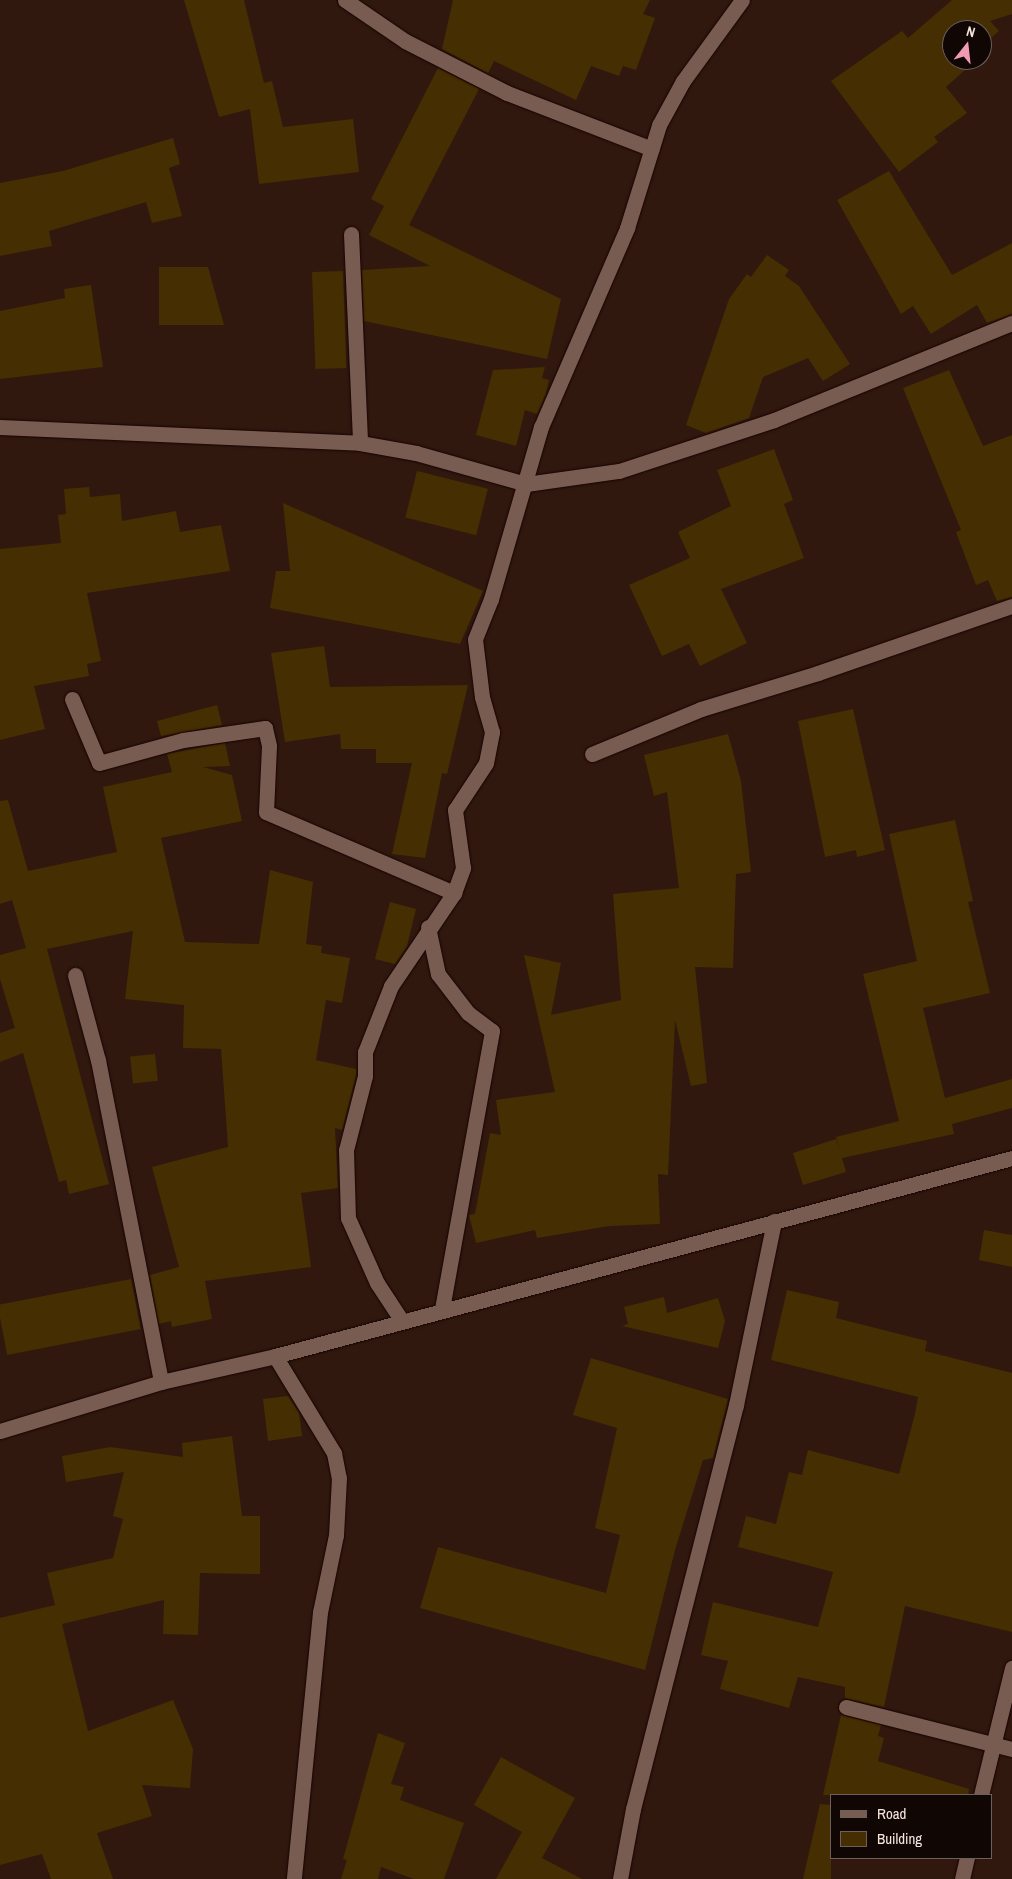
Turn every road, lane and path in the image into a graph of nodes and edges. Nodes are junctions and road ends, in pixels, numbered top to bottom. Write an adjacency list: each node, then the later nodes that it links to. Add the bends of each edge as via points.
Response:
1 (345, 0): 3 (street, via 405,41 506,93)
2 (742, 0): 3 (street, via 683,81 659,125)
3 (652, 149): 8 (street, via 627,228 542,427)
4 (351, 234): 7 (street)
5 (1012, 322): 8 (street, via 774,420 637,465)
6 (0, 427): 7 (street)
7 (360, 443): 8 (street, via 416,453)
8 (526, 484): 12 (street, via 475,639 482,697 492,732 491,745 486,763 455,810 463,868)
9 (1012, 606): 11 (street, via 818,673 701,708)
10 (72, 700): 12 (street, via 99,763 183,740 265,728 269,746 266,812)
11 (592, 754)
12 (454, 893): 13 (street)
13 (428, 927): 17 (street, via 438,974 468,1013 492,1031); 18 (street, via 392,986 370,1032 365,1076 346,1150 348,1218 377,1283)
14 (75, 975): 20 (street, via 98,1060)
15 (1012, 1158): 16 (street)
16 (774, 1221): 17 (street); 29 (street, via 736,1405 633,1809)
17 (442, 1310): 18 (street)
18 (402, 1321): 19 (street)
19 (275, 1356): 20 (street); 28 (street, via 334,1453 339,1478 336,1535 320,1612)
20 (161, 1382): 21 (street)
21 (0, 1431)
22 (1012, 1668): 24 (street)
23 (846, 1707): 24 (street)
24 (992, 1744): 25 (street); 26 (street)
25 (1012, 1749)
26 (981, 1794)
27 (966, 1859): 30 (street)
28 (294, 1879)
29 (620, 1879)
30 (962, 1879)

